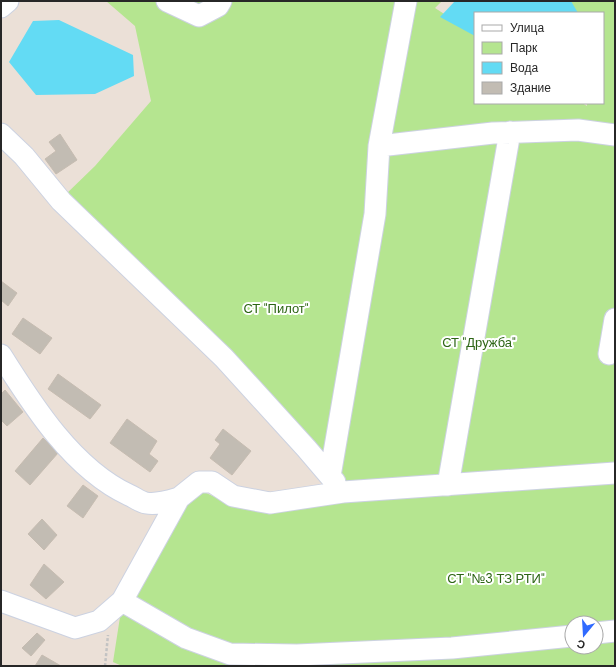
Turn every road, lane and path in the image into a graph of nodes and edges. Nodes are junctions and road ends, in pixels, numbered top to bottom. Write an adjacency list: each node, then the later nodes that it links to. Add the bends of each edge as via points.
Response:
1 (8, 1): 5 (street)
2 (167, 1): 3 (street, via 198,16 218,6)
3 (221, 1)
4 (406, 1): 9 (street)
5 (1, 7)
6 (510, 132): 8 (street, via 578,130); 9 (street); 15 (street)
7 (1, 134): 14 (street, via 24,156 61,201 224,358)
8 (615, 135)
9 (379, 146): 14 (street, via 375,214)
10 (615, 319): 11 (street)
11 (609, 354)
12 (1, 355): 17 (street, via 31,404 79,459 116,489 146,503)
13 (615, 473): 15 (street)
14 (330, 476): 16 (street)
15 (448, 485): 16 (street)
16 (343, 492): 17 (street, via 270,503 233,496 212,482 199,482)
17 (179, 498): 19 (street)
18 (1, 600): 19 (street, via 75,628 99,621)
19 (116, 606): 22 (street, via 186,638 230,654 297,655 452,648); 23 (path)
20 (615, 631): 21 (street)
21 (604, 632)
22 (564, 637)
23 (105, 666)

